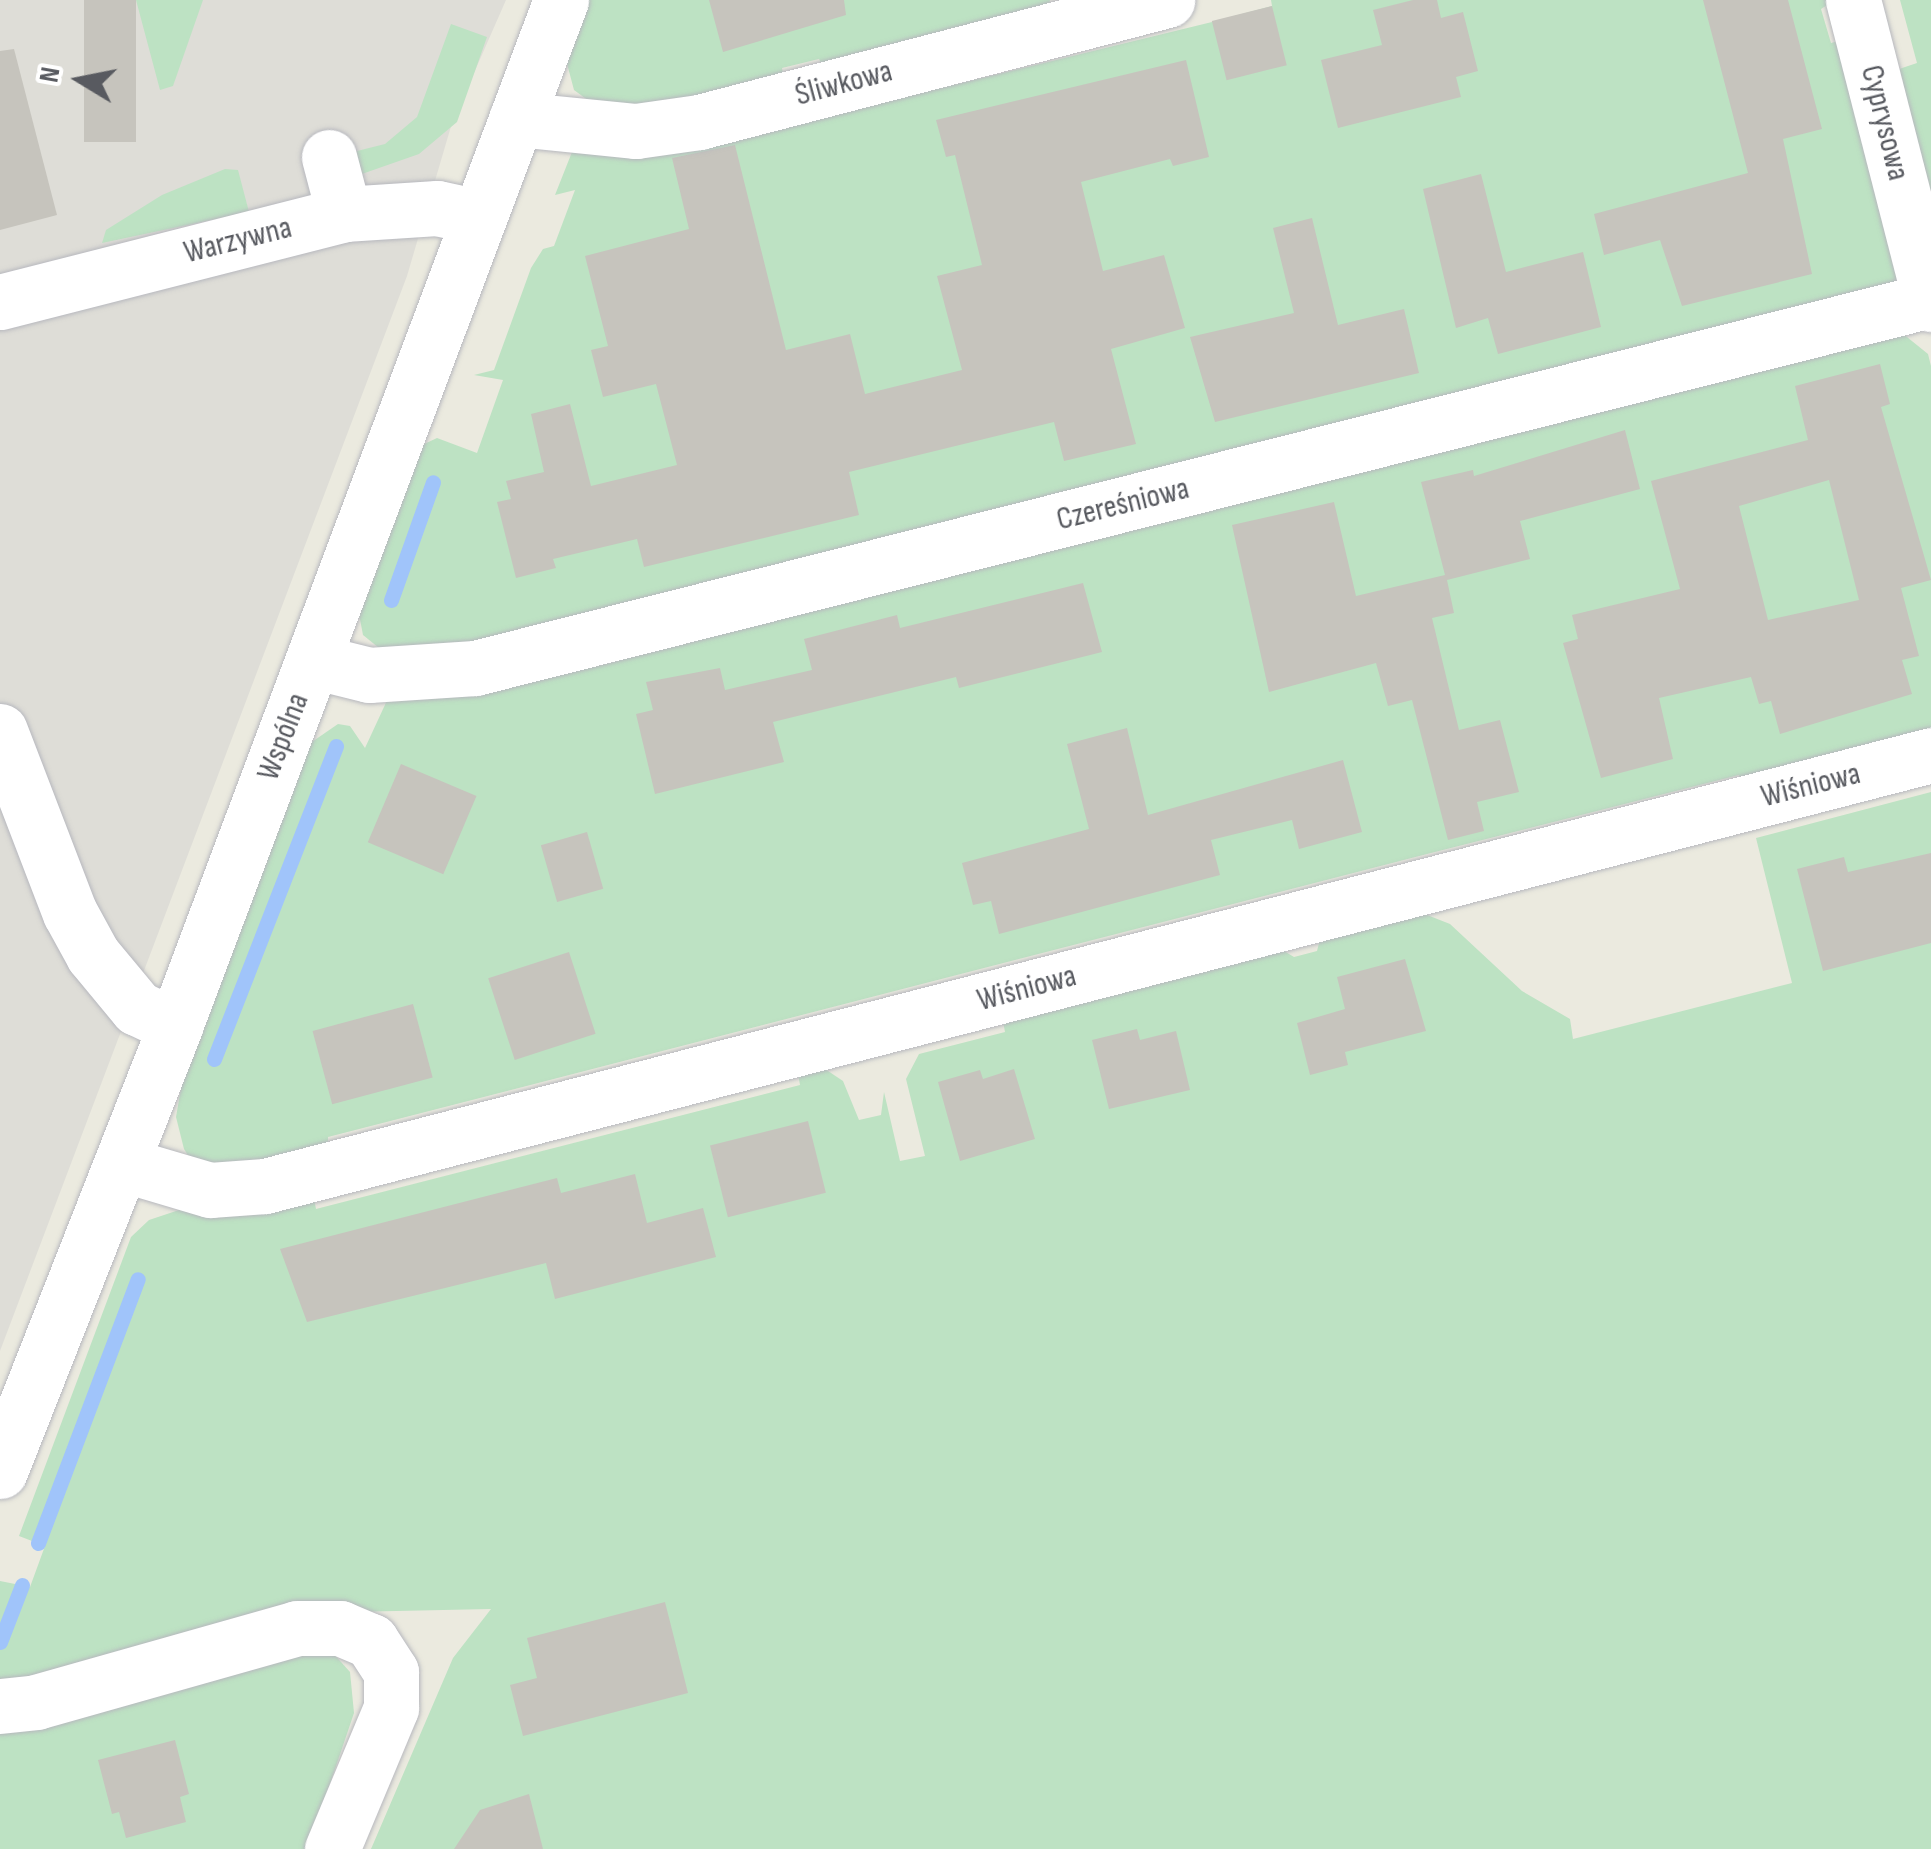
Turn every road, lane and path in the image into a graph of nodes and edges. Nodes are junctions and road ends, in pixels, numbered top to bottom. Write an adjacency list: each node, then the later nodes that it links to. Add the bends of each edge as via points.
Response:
1 (561, 0): 4 (street, Wspólna)
2 (1167, 0): 4 (street, Śliwkowa, via 699,122 636,131)
3 (1852, 0): 9 (street, Cyprysowa)
4 (516, 119): 7 (street, Wspólna)
5 (329, 157): 6 (street)
6 (344, 214): 7 (street, Warzywna, via 437,208); 8 (street, Warzywna)
7 (479, 217): 10 (street, Wspólna)
8 (0, 302)
9 (1930, 302): 10 (street, Czereśniowa, via 475,668 370,675)
10 (312, 662): 13 (street, Wspólna)
11 (0, 731): 13 (street, via 70,913 94,955 137,1008)
12 (1931, 756): 14 (street, Wiśniowa, via 266,1186 210,1190)
13 (175, 1026): 14 (street, Wspólna)
14 (122, 1164): 15 (street, Wspólna)
15 (0, 1471)
16 (0, 1706): 17 (street, via 36,1702 298,1628 340,1628 371,1641 391,1672 390,1708)
17 (332, 1849)

